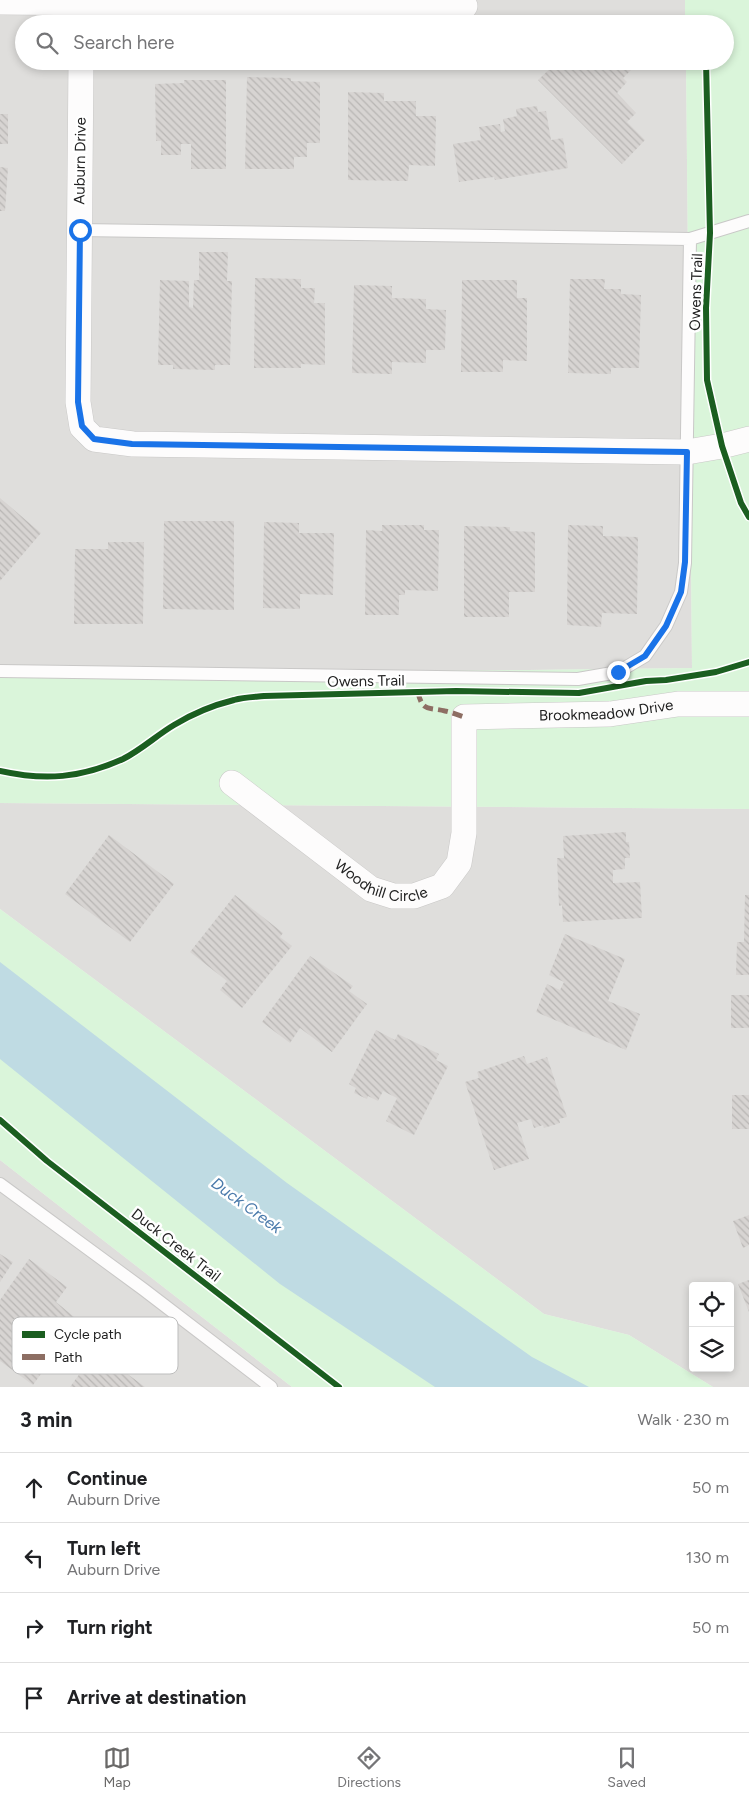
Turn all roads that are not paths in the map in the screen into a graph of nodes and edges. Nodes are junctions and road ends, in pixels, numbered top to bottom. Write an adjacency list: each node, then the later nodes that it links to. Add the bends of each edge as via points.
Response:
1 (0, 2): 3 (street)
2 (465, 6): 3 (street)
3 (82, 13)
4 (81, 70): 6 (street, Auburn Drive)
5 (749, 221): 7 (lane)
6 (80, 230): 7 (lane); 9 (street, Auburn Drive, via 78,402 82,426 94,439 142,444)
7 (690, 240): 9 (lane)
8 (749, 439): 9 (street, Auburn Drive)
9 (687, 452): 10 (lane, via 685,562 681,592 666,626 645,656 618,672 578,679)
10 (0, 671)
11 (749, 704): 12 (street, Brookmeadow Drive, via 678,704 610,714)
12 (464, 717): 13 (street, Woodhill Circle, via 464,833 459,863 442,886 414,896 393,896 371,889)
13 (232, 783)
14 (0, 1184): 15 (lane)
15 (272, 1387)

